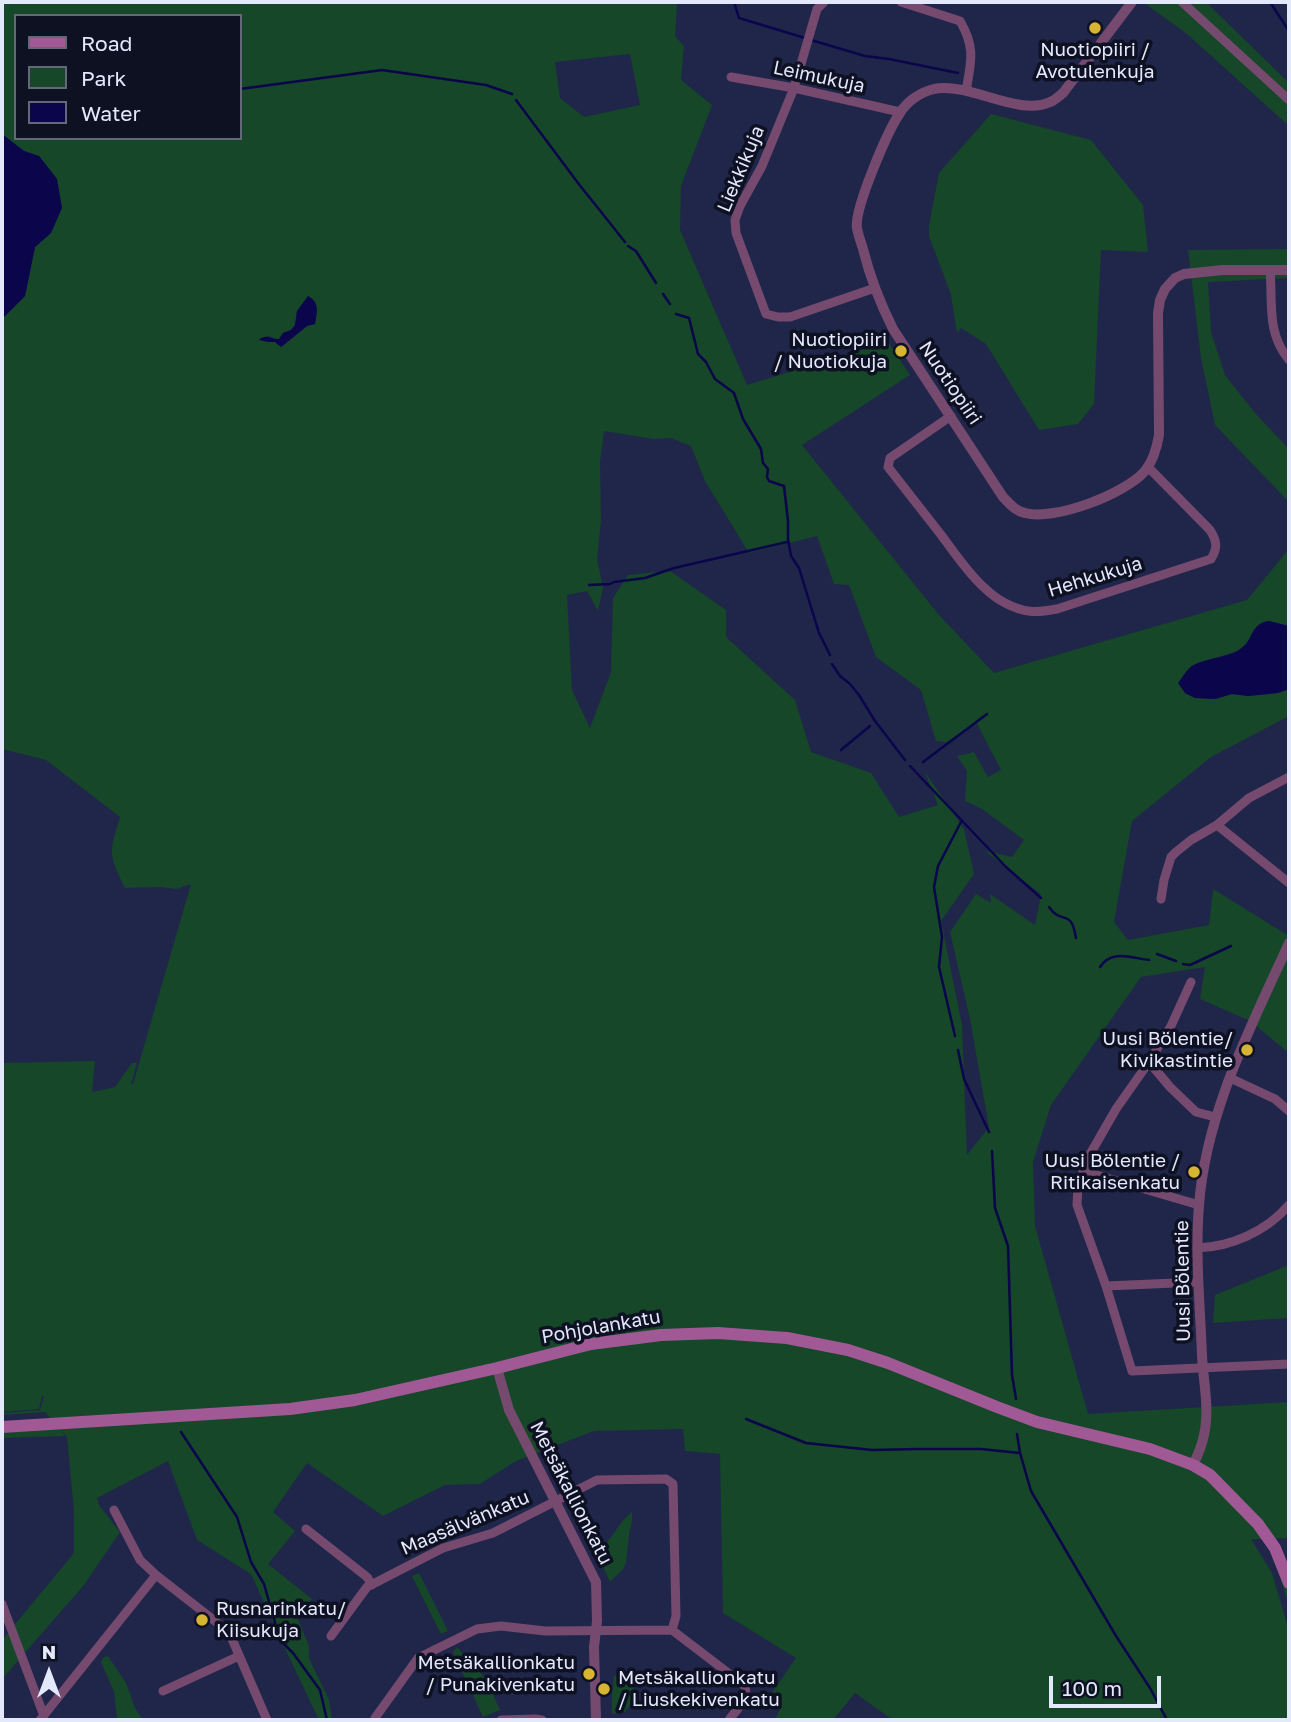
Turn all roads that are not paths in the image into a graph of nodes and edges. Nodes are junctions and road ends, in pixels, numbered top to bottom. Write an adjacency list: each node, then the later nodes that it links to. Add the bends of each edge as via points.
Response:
1 (824, 2): 6 (street, via 817,9)
2 (901, 2): 7 (street, via 960,21 972,56)
3 (1132, 2): 7 (street, Nuotiopiiri, via 1063,93 1049,103 1030,106)
4 (1182, 2): 8 (street)
5 (731, 77): 6 (street, Leimukuja)
6 (794, 88): 9 (street, Leimukuja); 12 (street, Liekkikuja, via 735,220 766,314 790,317)
7 (966, 91): 9 (street, Nuotiopiiri, via 932,89)
8 (1289, 100)
9 (900, 112): 12 (street, Nuotiopiiri, via 857,216)
10 (1270, 270): 11 (street); 13 (street, via 1272,323); 15 (street, via 1194,272 1175,278 1165,289 1158,313 1159,435)
11 (1289, 270)
12 (875, 288): 14 (street, Nuotiopiiri, via 893,329)
13 (1289, 360)
14 (951, 416): 15 (street, Nuotiopiiri, via 1003,496 1024,513 1055,513 1107,497 1128,486); 15 (street, Hehkukuja, via 890,458 888,467 979,581 1003,602 1036,613 1211,559 1216,552 1215,537)
15 (1148, 467)
16 (1289, 777): 17 (street, via 1249,798)
17 (1217, 825): 18 (street); 19 (street, via 1171,858)
18 (1289, 883)
19 (1161, 899)
20 (1289, 943): 23 (street, Uusi Bölentie)
21 (1191, 982): 22 (street)
22 (1149, 1062): 25 (street, via 1196,1112); 26 (street, via 1116,1109)
23 (1230, 1078): 24 (street, via 1276,1099); 25 (street, Uusi Bölentie)
24 (1289, 1111)
25 (1215, 1117): 27 (street, Uusi Bölentie)
26 (1083, 1171): 27 (street); 31 (street, via 1077,1205)
27 (1199, 1205): 29 (street, Uusi Bölentie)
28 (1289, 1205): 29 (street, via 1271,1224 1249,1236)
29 (1197, 1248): 30 (street, Uusi Bölentie)
30 (1198, 1282): 31 (street); 34 (street, Uusi Bölentie)
31 (1106, 1286): 34 (street, via 1132,1371)
32 (1289, 1364): 34 (street)
33 (497, 1368): 35 (main road, Pohjolankatu, via 355,1400 290,1409); 36 (main road, Pohjolankatu, via 591,1344 661,1335 787,1338 848,1350 1037,1422 1150,1449); 37 (street, Metsäkallionkatu, via 509,1410)
34 (1203, 1368): 36 (street, Uusi Bölentie, via 1205,1432)
35 (2, 1427)
36 (1193, 1465): 41 (main road, Pohjolankatu, via 1210,1475 1258,1524 1275,1548)
37 (555, 1502): 42 (street, Maasälvänkatu, via 493,1533 443,1548); 44 (street, Maasälvänkatu, via 597,1480 666,1479 673,1484 676,1616); 45 (street, Metsäkallionkatu, via 596,1582)
38 (114, 1510): 40 (street, via 140,1560)
39 (306, 1530): 42 (street)
40 (156, 1576): 47 (street, via 229,1632); 49 (street)
41 (1289, 1583)
42 (372, 1585): 46 (street, Maasälvänkatu)
43 (2, 1604): 49 (street)
44 (672, 1630): 45 (street); 55 (street, via 744,1685 747,1696)
45 (595, 1631): 50 (street, via 477,1629 418,1658); 54 (street, Metsäkallionkatu)
46 (331, 1636)
47 (239, 1656): 48 (street); 51 (street)
48 (163, 1691)
49 (42, 1718)
50 (375, 1718)
51 (267, 1720)
52 (501, 1720): 53 (street)
53 (542, 1720)
54 (596, 1720)
55 (729, 1720)

